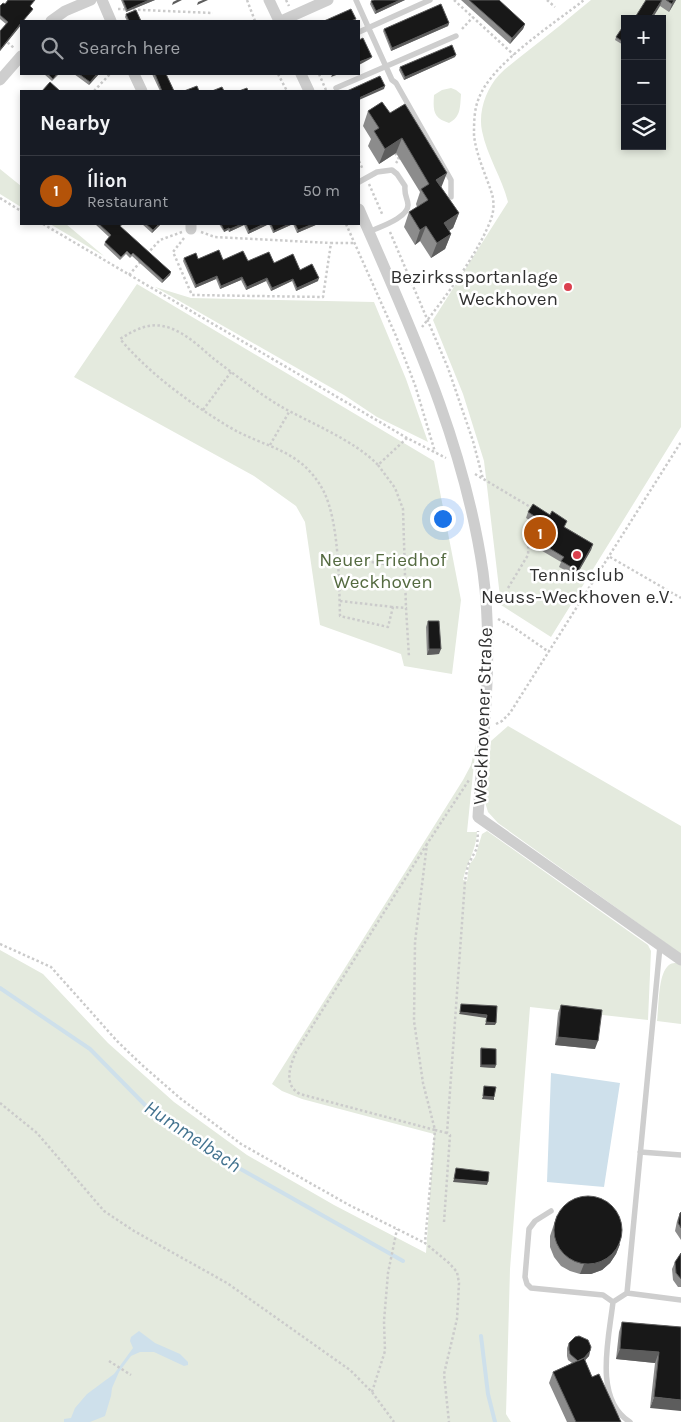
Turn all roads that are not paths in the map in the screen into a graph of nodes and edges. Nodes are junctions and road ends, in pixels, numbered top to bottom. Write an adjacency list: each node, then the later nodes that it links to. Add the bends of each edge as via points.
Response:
1 (91, 0): 7 (street)
2 (269, 0): 9 (street)
3 (328, 0): 10 (street)
4 (356, 0): 11 (lane)
5 (430, 0): 11 (lane)
6 (104, 4): 8 (street)
7 (52, 20)
8 (111, 20)
9 (279, 20)
10 (282, 20)
11 (368, 28): 12 (lane); 15 (lane)
12 (360, 32)
13 (456, 36): 15 (lane)
14 (18, 52): 18 (street)
15 (385, 66): 19 (lane); 23 (lane, via 451,180)
16 (134, 75): 20 (street)
17 (301, 75): 21 (street)
18 (0, 80)
19 (336, 88)
20 (142, 90)
21 (308, 90)
22 (360, 181): 25 (lane, via 384,170 392,170 405,186 404,196 408,202 404,214)
23 (451, 197)
24 (360, 211): 25 (street, Weckhovener Straße)
25 (369, 232): 26 (street, Weckhovener Straße, via 415,336 442,409 461,466 483,573 487,647 478,817)
26 (660, 946): 27 (street, Weckhovener Straße); 28 (lane)
27 (681, 960)
28 (640, 1152): 29 (lane); 31 (lane)
29 (681, 1155)
30 (551, 1211): 33 (lane, via 535,1220 527,1235 525,1277 528,1286 603,1295)
31 (627, 1293): 32 (lane); 33 (lane)
32 (681, 1300)
33 (613, 1302): 34 (lane, via 606,1375 615,1406)
34 (630, 1422)

